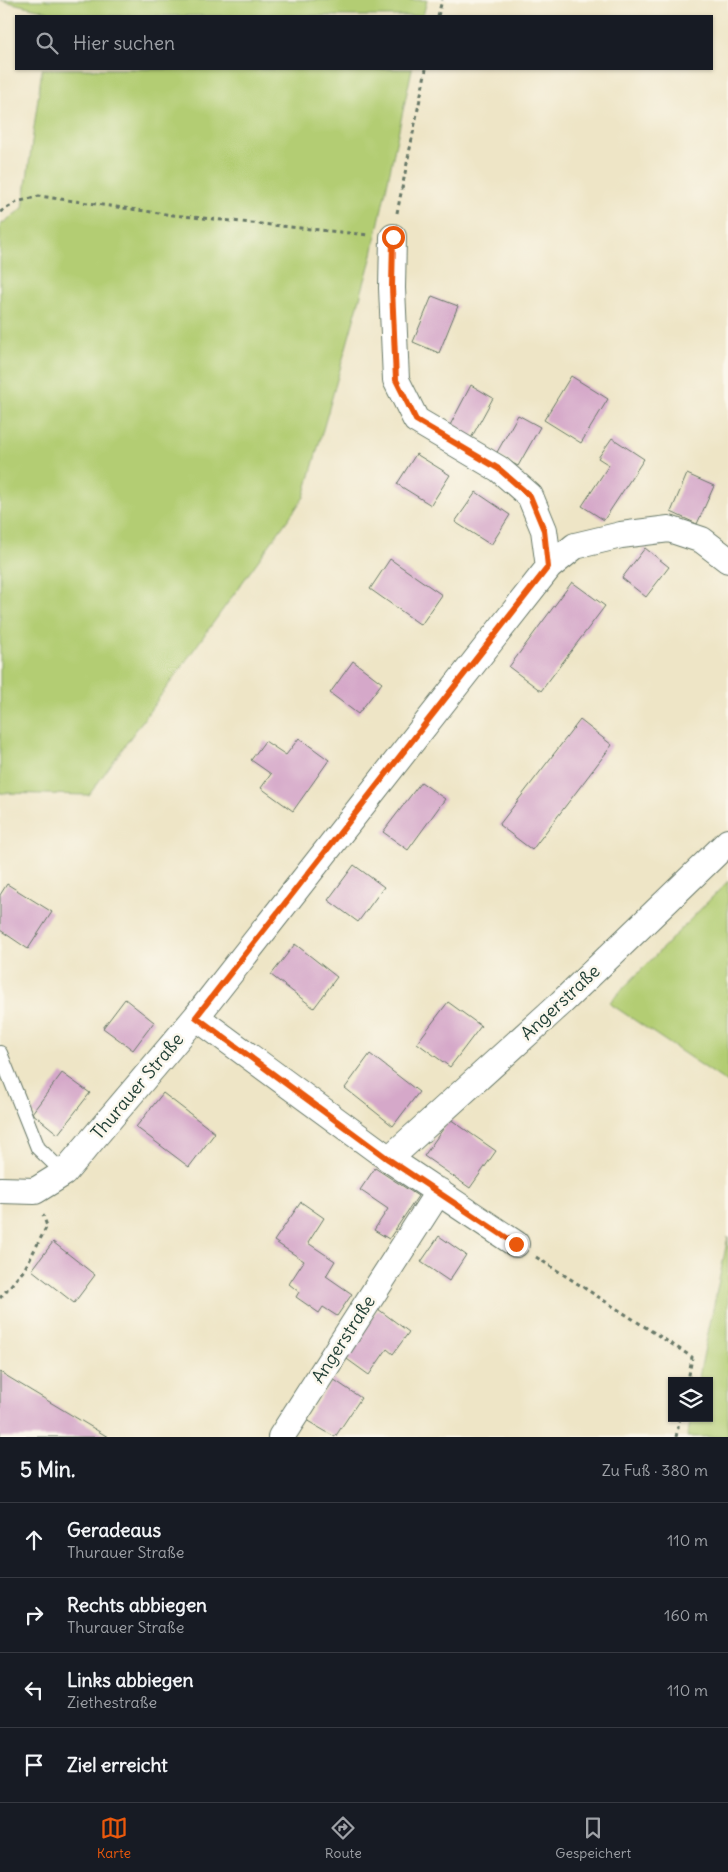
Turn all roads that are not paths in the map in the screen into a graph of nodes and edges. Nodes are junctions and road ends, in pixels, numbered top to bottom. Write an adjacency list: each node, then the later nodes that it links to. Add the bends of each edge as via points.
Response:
1 (393, 237): 3 (street, via 396,380 416,420 499,469 530,496 544,530)
2 (728, 560): 3 (street, Thurauer Straße, via 702,540 669,528 575,546)
3 (548, 567): 5 (street, Thurauer Straße)
4 (728, 842): 7 (street, Angerstraße, via 561,1002)
5 (196, 1017): 7 (street); 8 (street, Thurauer Straße)
6 (0, 1053): 8 (lane, via 38,1148)
7 (388, 1159): 10 (street)
8 (64, 1173): 9 (street, Thurauer Straße, via 35,1191)
9 (0, 1190)
10 (439, 1191): 11 (street); 12 (street, Angerstraße)
11 (516, 1244)
12 (281, 1437)

